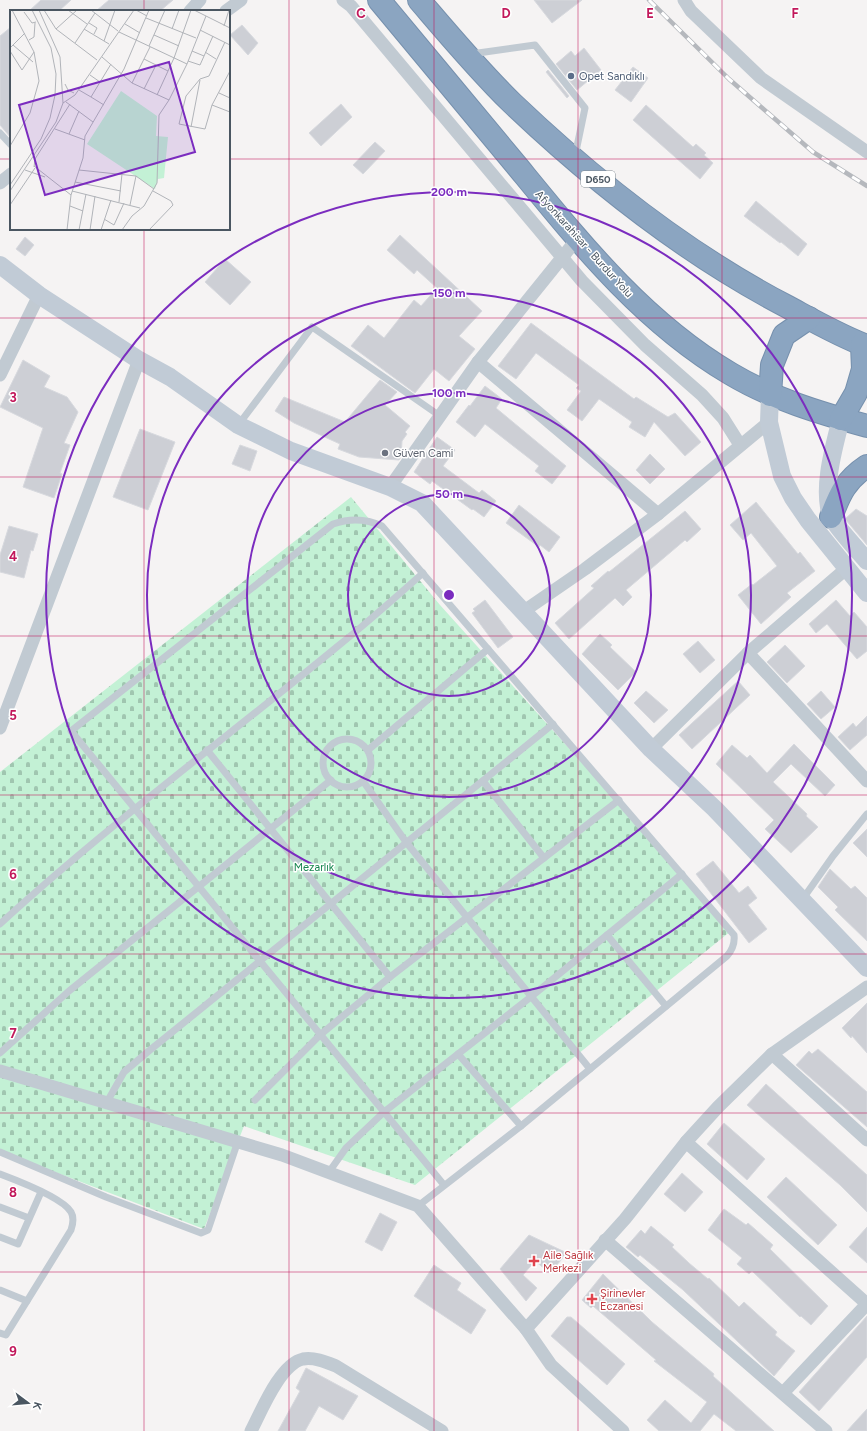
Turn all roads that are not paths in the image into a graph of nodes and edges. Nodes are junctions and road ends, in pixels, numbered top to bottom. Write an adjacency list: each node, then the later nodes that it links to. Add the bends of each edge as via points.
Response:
1 (200, 0): 7 (street)
2 (241, 0): 8 (street)
3 (343, 0): 15 (street)
4 (378, 0): 14 (highway, Afyonkarahisar - Burdur Yolu)
5 (419, 0): 9 (highway, D650)
6 (684, 0): 12 (street, via 691,11 761,78)
7 (191, 10)
8 (227, 10)
9 (466, 55): 13 (highway, D650, via 511,102); 13 (lane, via 535,46 585,108)
10 (0, 133): 11 (lane)
11 (10, 144)
12 (867, 152)
13 (574, 160): 18 (highway, D650, via 675,239 745,285)
14 (577, 239): 15 (street); 23 (highway, Afyonkarahisar - Burdur Yolu, via 653,318 730,374)
15 (561, 256): 21 (street); 29 (street, via 626,327 707,400 723,418)
16 (0, 265): 17 (street)
17 (40, 295): 20 (street); 22 (street)
18 (809, 318): 19 (highway, D650); 23 (highway, via 784,335 772,365)
19 (864, 345): 25 (highway, via 863,369 856,393)
20 (139, 360): 27 (street, via 170,377); 42 (street)
21 (478, 362): 24 (street); 32 (street)
22 (0, 375)
23 (770, 395): 25 (highway, Afyonkarahisar - Burdur Yolu); 26 (street)
24 (440, 416): 27 (lane, via 312,327); 31 (street)
25 (841, 419): 28 (highway, Afyonkarahisar - Burdur Yolu); 33 (street, via 833,450 828,492)
26 (769, 422): 29 (street); 35 (street, via 782,476 793,498)
27 (238, 425): 31 (street, via 291,451)
28 (867, 426)
29 (740, 445): 32 (street)
30 (867, 466): 33 (highway, via 852,476 838,498)
31 (390, 487): 38 (street, via 422,503)
32 (658, 514): 38 (street)
33 (831, 517): 34 (street)
34 (867, 561)
35 (847, 568): 37 (street); 40 (street)
36 (423, 573): 39 (lane); 44 (lane, via 339,646); 51 (lane, via 382,526 360,519 333,524 71,731)
37 (867, 594)
38 (524, 611): 43 (street)
39 (488, 649): 41 (lane); 45 (lane)
40 (748, 653): 43 (street); 46 (street)
41 (554, 724): 49 (lane); 50 (lane)
42 (0, 728)
43 (651, 749): 58 (street, via 715,809)
44 (207, 750): 51 (lane); 53 (lane)
45 (368, 750): 47 (lane, via 352,740 333,744 324,761 324,768); 48 (lane, via 370,770)
46 (864, 773)
47 (331, 780): 48 (lane, via 336,784 350,787); 53 (lane)
48 (363, 781): 54 (lane)
49 (483, 781): 54 (lane); 55 (lane)
50 (619, 800): 55 (lane); 56 (lane)
51 (134, 808): 57 (lane); 61 (lane)
52 (867, 814): 58 (lane, via 832,856)
53 (270, 829): 57 (lane); 59 (lane)
54 (406, 842): 59 (lane); 60 (lane)
55 (544, 858): 60 (lane)
56 (682, 874): 62 (lane); 68 (lane, via 734,935 734,940 731,951 726,956)
57 (199, 887): 63 (lane); 70 (lane, via 69,991)
58 (802, 900): 64 (street)
59 (331, 904): 63 (lane); 65 (lane)
60 (468, 917): 65 (lane); 67 (lane)
61 (0, 924)
62 (607, 935): 67 (lane); 68 (lane)
63 (260, 961): 69 (lane); 76 (lane, via 124,1072)
64 (867, 968)
65 (390, 977): 69 (lane)
66 (867, 987): 72 (street)
67 (532, 996): 71 (lane); 73 (lane)
68 (666, 1006): 73 (lane)
69 (320, 1035): 75 (lane); 77 (lane)
70 (0, 1053)
71 (458, 1054): 77 (lane); 78 (lane)
72 (772, 1054): 79 (street); 81 (street)
73 (590, 1069): 78 (lane)
74 (0, 1071): 76 (street)
75 (255, 1100)
76 (107, 1102): 80 (street)
77 (384, 1112): 83 (lane, via 346,1148); 85 (lane)
78 (521, 1126): 85 (lane)
79 (867, 1140)
80 (238, 1141): 82 (lane, via 208,1230 201,1233); 83 (street)
81 (686, 1142): 91 (street, via 625,1219); 94 (street)
82 (0, 1152)
83 (329, 1172): 87 (street)
84 (0, 1174): 86 (lane)
85 (444, 1185): 87 (lane)
86 (41, 1192): 89 (lane); 93 (lane, via 71,1211 73,1221 71,1230)
87 (418, 1206): 95 (street)
88 (0, 1207): 89 (lane)
89 (29, 1218): 90 (lane, via 18,1244)
90 (0, 1237)
91 (605, 1240): 95 (street); 97 (street)
92 (0, 1290): 93 (lane)
93 (27, 1301): 96 (lane, via 6,1335)
94 (867, 1304): 97 (street)
95 (526, 1328): 100 (street, via 551,1365)
96 (0, 1333)
97 (783, 1393): 101 (street)
98 (251, 1431): 99 (street, via 281,1376 294,1362 304,1359 336,1366)
99 (442, 1431)
100 (623, 1431)
101 (826, 1431)

